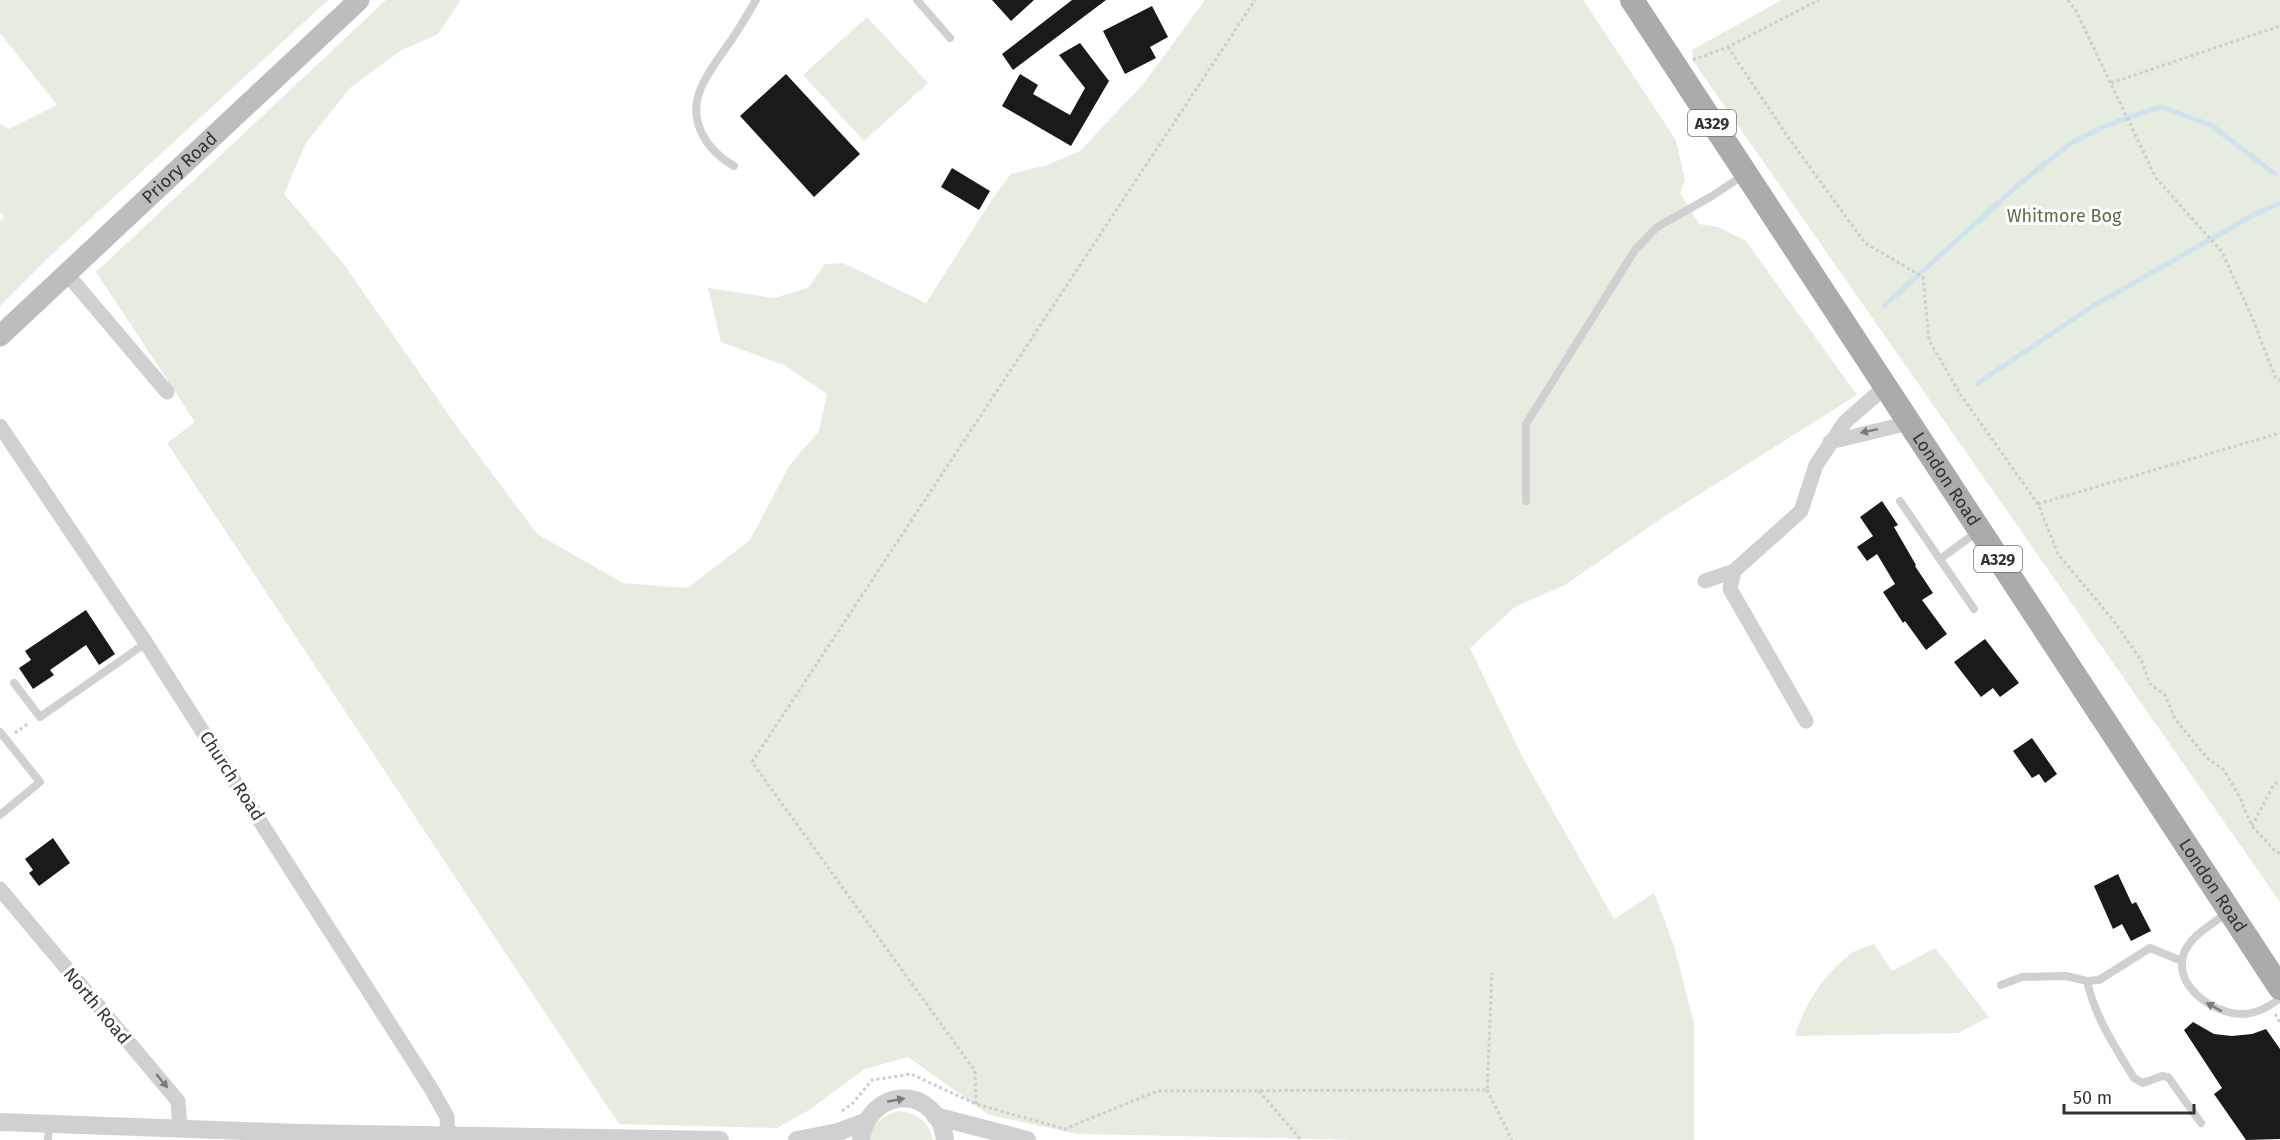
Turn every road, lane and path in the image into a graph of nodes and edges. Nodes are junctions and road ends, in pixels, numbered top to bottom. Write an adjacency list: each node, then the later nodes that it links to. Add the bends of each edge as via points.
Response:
1 (359, 0): 15 (main road, Priory Road)
2 (756, 0): 13 (lane, via 701,87 697,104 703,138)
3 (917, 0): 9 (lane)
4 (1255, 0): 50 (path, via 752,762 975,1071 976,1104 1065,1129 1157,1091)
5 (1632, 0): 11 (main road, London Road / A329)
6 (1818, 0): 10 (path)
7 (2068, 0): 12 (path)
8 (2280, 26): 12 (path)
9 (950, 38)
10 (1728, 47): 11 (path, via 1703,55); 26 (path, via 1865,243 1923,277 1929,340 1960,394)
11 (1678, 72): 14 (main road, London Road / A329)
12 (2111, 83): 17 (path, via 2156,178 2222,252 2276,379)
13 (734, 166)
14 (1745, 174): 18 (main road, London Road / A329); 24 (lane, via 1657,227 1635,250 1526,424)
15 (67, 274): 16 (main road, Priory Road); 19 (street)
16 (0, 336)
17 (2280, 380)
18 (1885, 387): 20 (main road, London Road / A329); 23 (street, via 1845,422)
19 (167, 392)
20 (1909, 423): 23 (street, one-way to 23); 27 (main road, London Road / A329)
21 (0, 426): 32 (street, Church Road)
22 (2280, 433): 26 (path)
23 (1830, 441): 29 (street, via 1816,465 1801,511)
24 (1526, 501)
25 (1900, 501): 28 (lane)
26 (2038, 504): 39 (path, via 2058,554 2113,620 2141,660 2150,684 2165,695 2175,718 2207,758 2224,770)
27 (1979, 530): 28 (lane); 42 (main road, London Road / A329)
28 (1940, 559): 31 (lane)
29 (1734, 571): 30 (street); 35 (street, via 1730,590)
30 (1705, 581)
31 (1974, 609)
32 (146, 643): 34 (lane); 57 (street, Church Road, via 428,1083 447,1117)
33 (14, 683): 34 (lane)
34 (40, 717): 36 (path)
35 (1806, 721)
36 (3, 735): 38 (lane, via 40,782)
37 (2280, 781): 39 (path, via 2274,784)
38 (0, 815)
39 (2252, 826): 40 (path)
40 (2280, 853)
41 (0, 889): 54 (street, North Road, one-way to 54, via 178,1101)
42 (2229, 911): 43 (lane, via 2193,939); 47 (main road, London Road / A329)
43 (2182, 961): 45 (lane, via 2150,948 2098,980); 48 (lane, one-way to 43, via 2258,1012 2221,1011 2197,995 2182,970)
44 (1492, 973): 49 (path)
45 (2087, 981): 46 (lane, via 2066,976 2022,977); 53 (lane, via 2099,1019 2134,1078 2143,1083 2168,1077)
46 (2001, 985)
47 (2280, 988)
48 (2280, 999)
49 (1487, 1089): 50 (path); 63 (path)
50 (1258, 1090): 62 (path)
51 (935, 1116): 55 (street, one-way to 51, via 868,1116 878,1106 898,1098 921,1103); 60 (street, via 941,1122); 61 (street)
52 (0, 1122): 56 (street)
53 (2201, 1123)
54 (180, 1128): 56 (street); 57 (street)
55 (863, 1131): 59 (street)
56 (48, 1132)
57 (448, 1137): 58 (street)
58 (720, 1140)
59 (798, 1140)
60 (945, 1140)
61 (1027, 1140)
62 (1301, 1140)
63 (1512, 1140)

